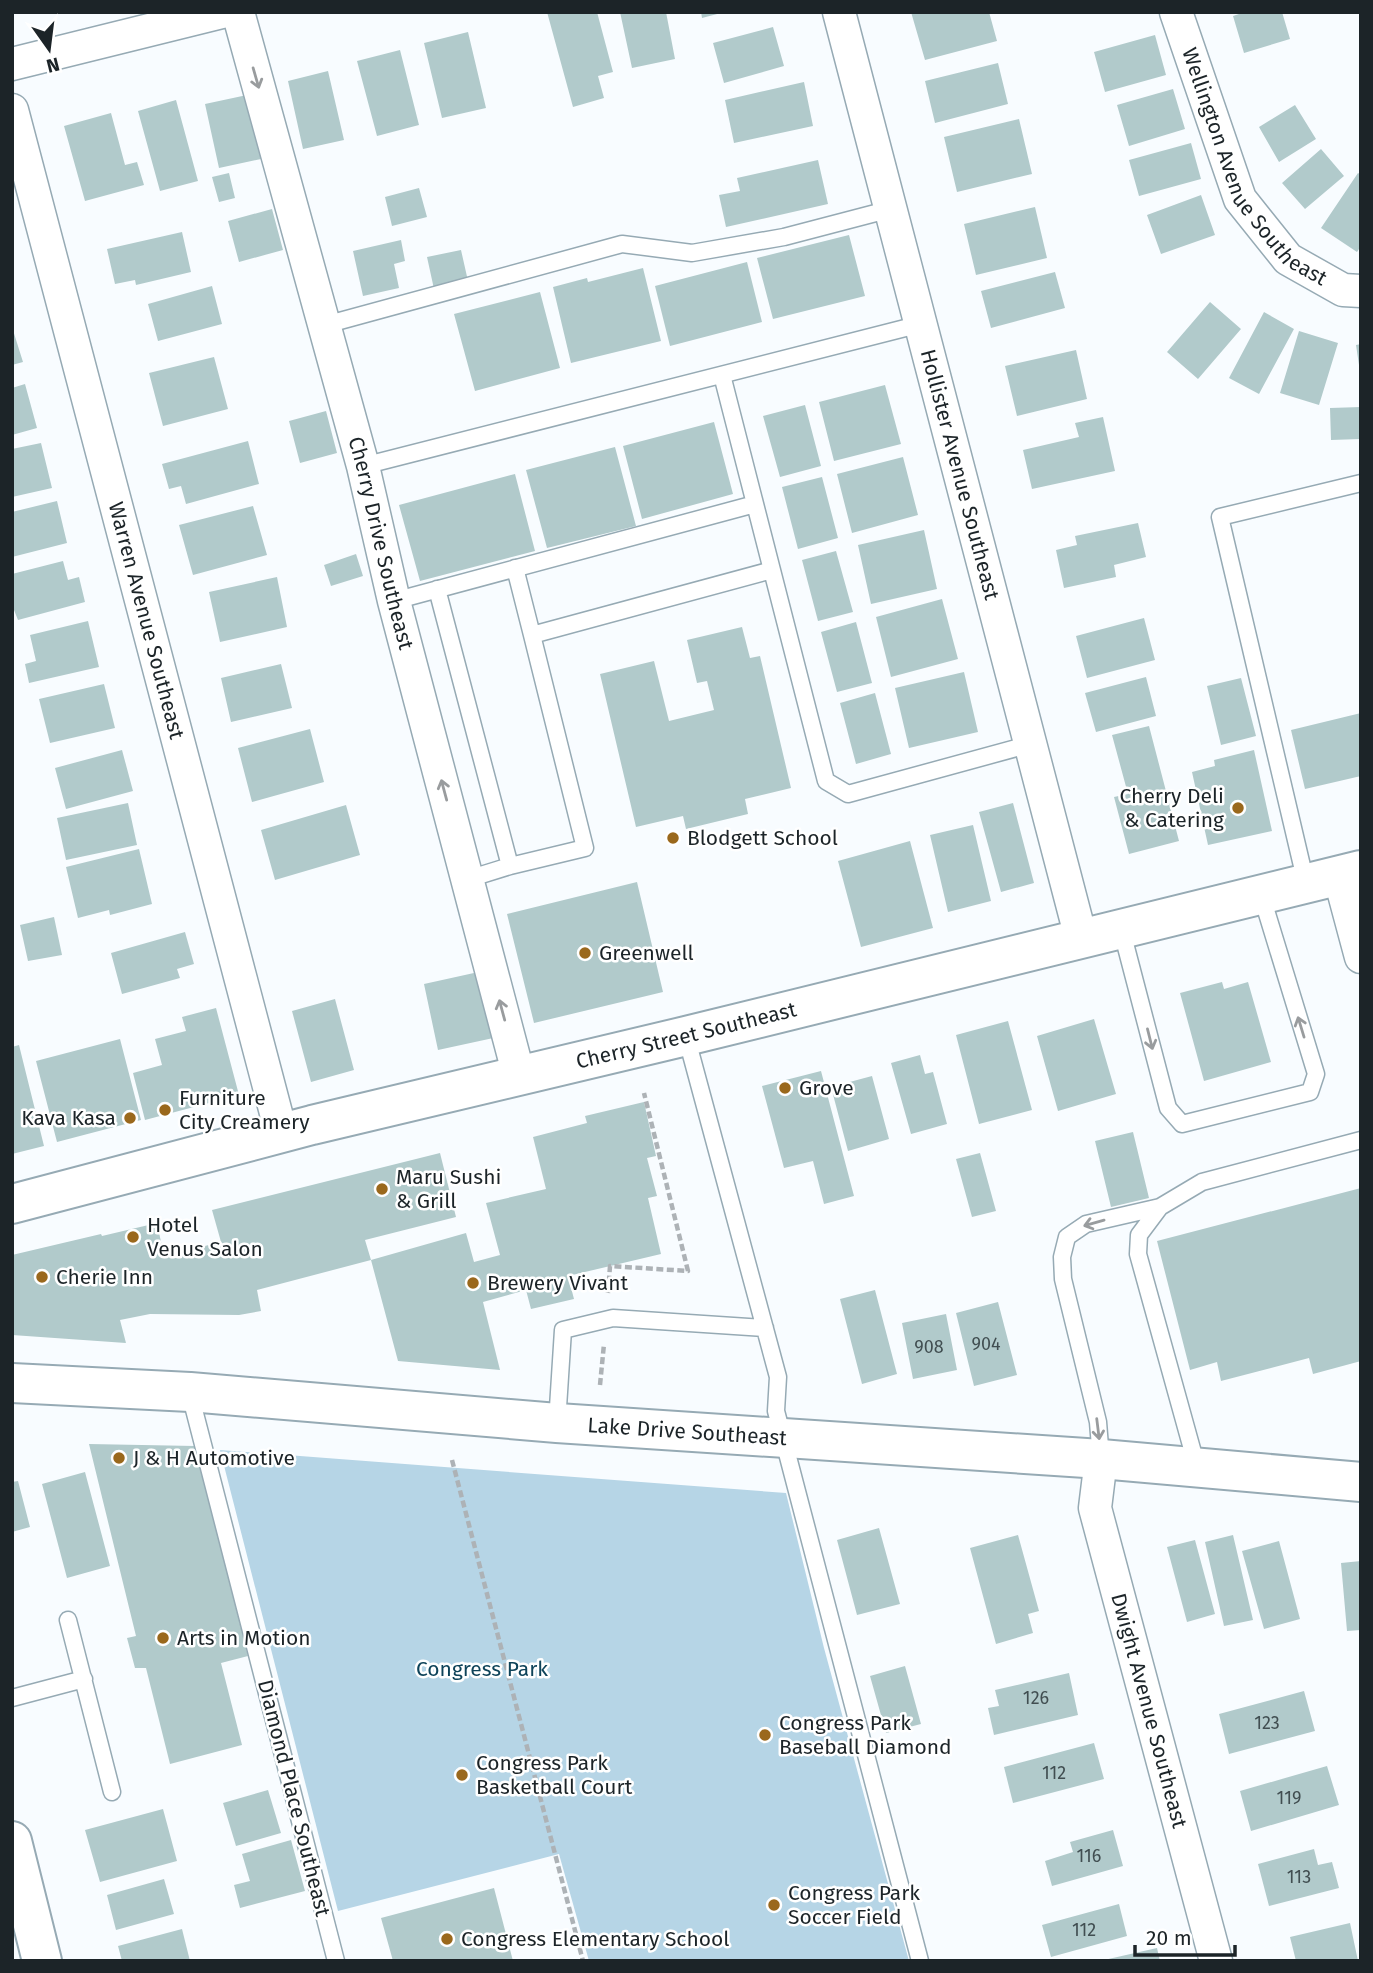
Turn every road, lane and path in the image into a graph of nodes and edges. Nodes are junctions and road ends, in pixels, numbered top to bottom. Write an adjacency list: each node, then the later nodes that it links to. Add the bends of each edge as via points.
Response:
1 (222, 12): 5 (street)
2 (238, 12): 10 (street, Cherry Drive Southeast, one-way to 10)
3 (839, 12): 7 (street, Hollister Avenue Southeast)
4 (1176, 12): 8 (street, Wellington Avenue Southeast, via 1240,199 1288,259 1343,290)
5 (12, 64)
6 (12, 110): 31 (street, Warren Avenue Southeast)
7 (891, 209): 9 (street, Hollister Avenue Southeast); 10 (lane, via 784,237 692,253 622,244)
8 (1361, 291)
9 (920, 324): 11 (lane); 20 (street, Hollister Avenue Southeast)
10 (325, 325): 12 (street, Cherry Drive Southeast)
11 (722, 375): 12 (lane); 14 (lane)
12 (363, 466): 18 (street, Cherry Drive Southeast)
13 (1361, 483): 22 (lane, via 1220,517)
14 (755, 504): 15 (lane); 16 (lane)
15 (515, 568): 17 (lane); 19 (lane)
16 (772, 570): 19 (lane); 20 (lane, via 826,781 848,794)
17 (438, 589): 18 (lane); 21 (lane)
18 (394, 600): 23 (street, Cherry Drive Southeast, one-way to 18)
19 (532, 635): 21 (lane, via 585,848)
20 (1031, 744): 26 (street, Hollister Avenue Southeast)
21 (510, 866): 23 (lane)
22 (1335, 876): 24 (street, Cherry Street Southeast); 27 (street)
23 (467, 878): 29 (street, Cherry Drive Southeast, one-way to 23)
24 (1261, 894): 25 (street, Cherry Street Southeast); 25 (lane, one-way to 24, via 1168,1108 1182,1124 1310,1092 1315,1074)
25 (1121, 928): 26 (street, Cherry Street Southeast)
26 (1081, 938): 28 (street, Cherry Street Southeast)
27 (1361, 957)
28 (685, 1036): 29 (street, Cherry Street Southeast); 36 (lane)
29 (519, 1076): 31 (street, Cherry Street Southeast)
30 (644, 1093): 35 (path, via 688,1271 610,1266)
31 (281, 1132): 33 (street, Cherry Street Southeast)
32 (1361, 1140): 34 (lane, via 1202,1182)
33 (12, 1204)
34 (1160, 1207): 42 (lane, one-way to 42, via 1086,1224 1067,1237 1062,1257 1063,1279 1098,1422); 44 (lane, via 1139,1235 1138,1254)
35 (606, 1319): 36 (lane); 38 (path); 40 (lane, via 564,1330)
36 (765, 1328): 41 (lane, via 778,1377 776,1411)
37 (12, 1383): 39 (street, Lake Drive Southeast)
38 (600, 1385)
39 (190, 1392): 40 (street, Lake Drive Southeast); 52 (lane, Diamond Place Southeast)
40 (557, 1423): 41 (street, Lake Drive Southeast)
41 (783, 1439): 42 (street, Lake Drive Southeast); 54 (lane)
42 (1101, 1459): 44 (street, Lake Drive Southeast); 55 (street, Dwight Avenue Southeast, via 1095,1508)
43 (452, 1460): 53 (path)
44 (1197, 1468): 45 (street, Lake Drive Southeast)
45 (1361, 1482)
46 (68, 1620): 47 (lane)
47 (84, 1679): 48 (lane); 49 (lane)
48 (12, 1698)
49 (112, 1792)
50 (12, 1841): 51 (street)
51 (42, 1961)
52 (336, 1961)
53 (583, 1961)
54 (920, 1961)
55 (1216, 1961)

